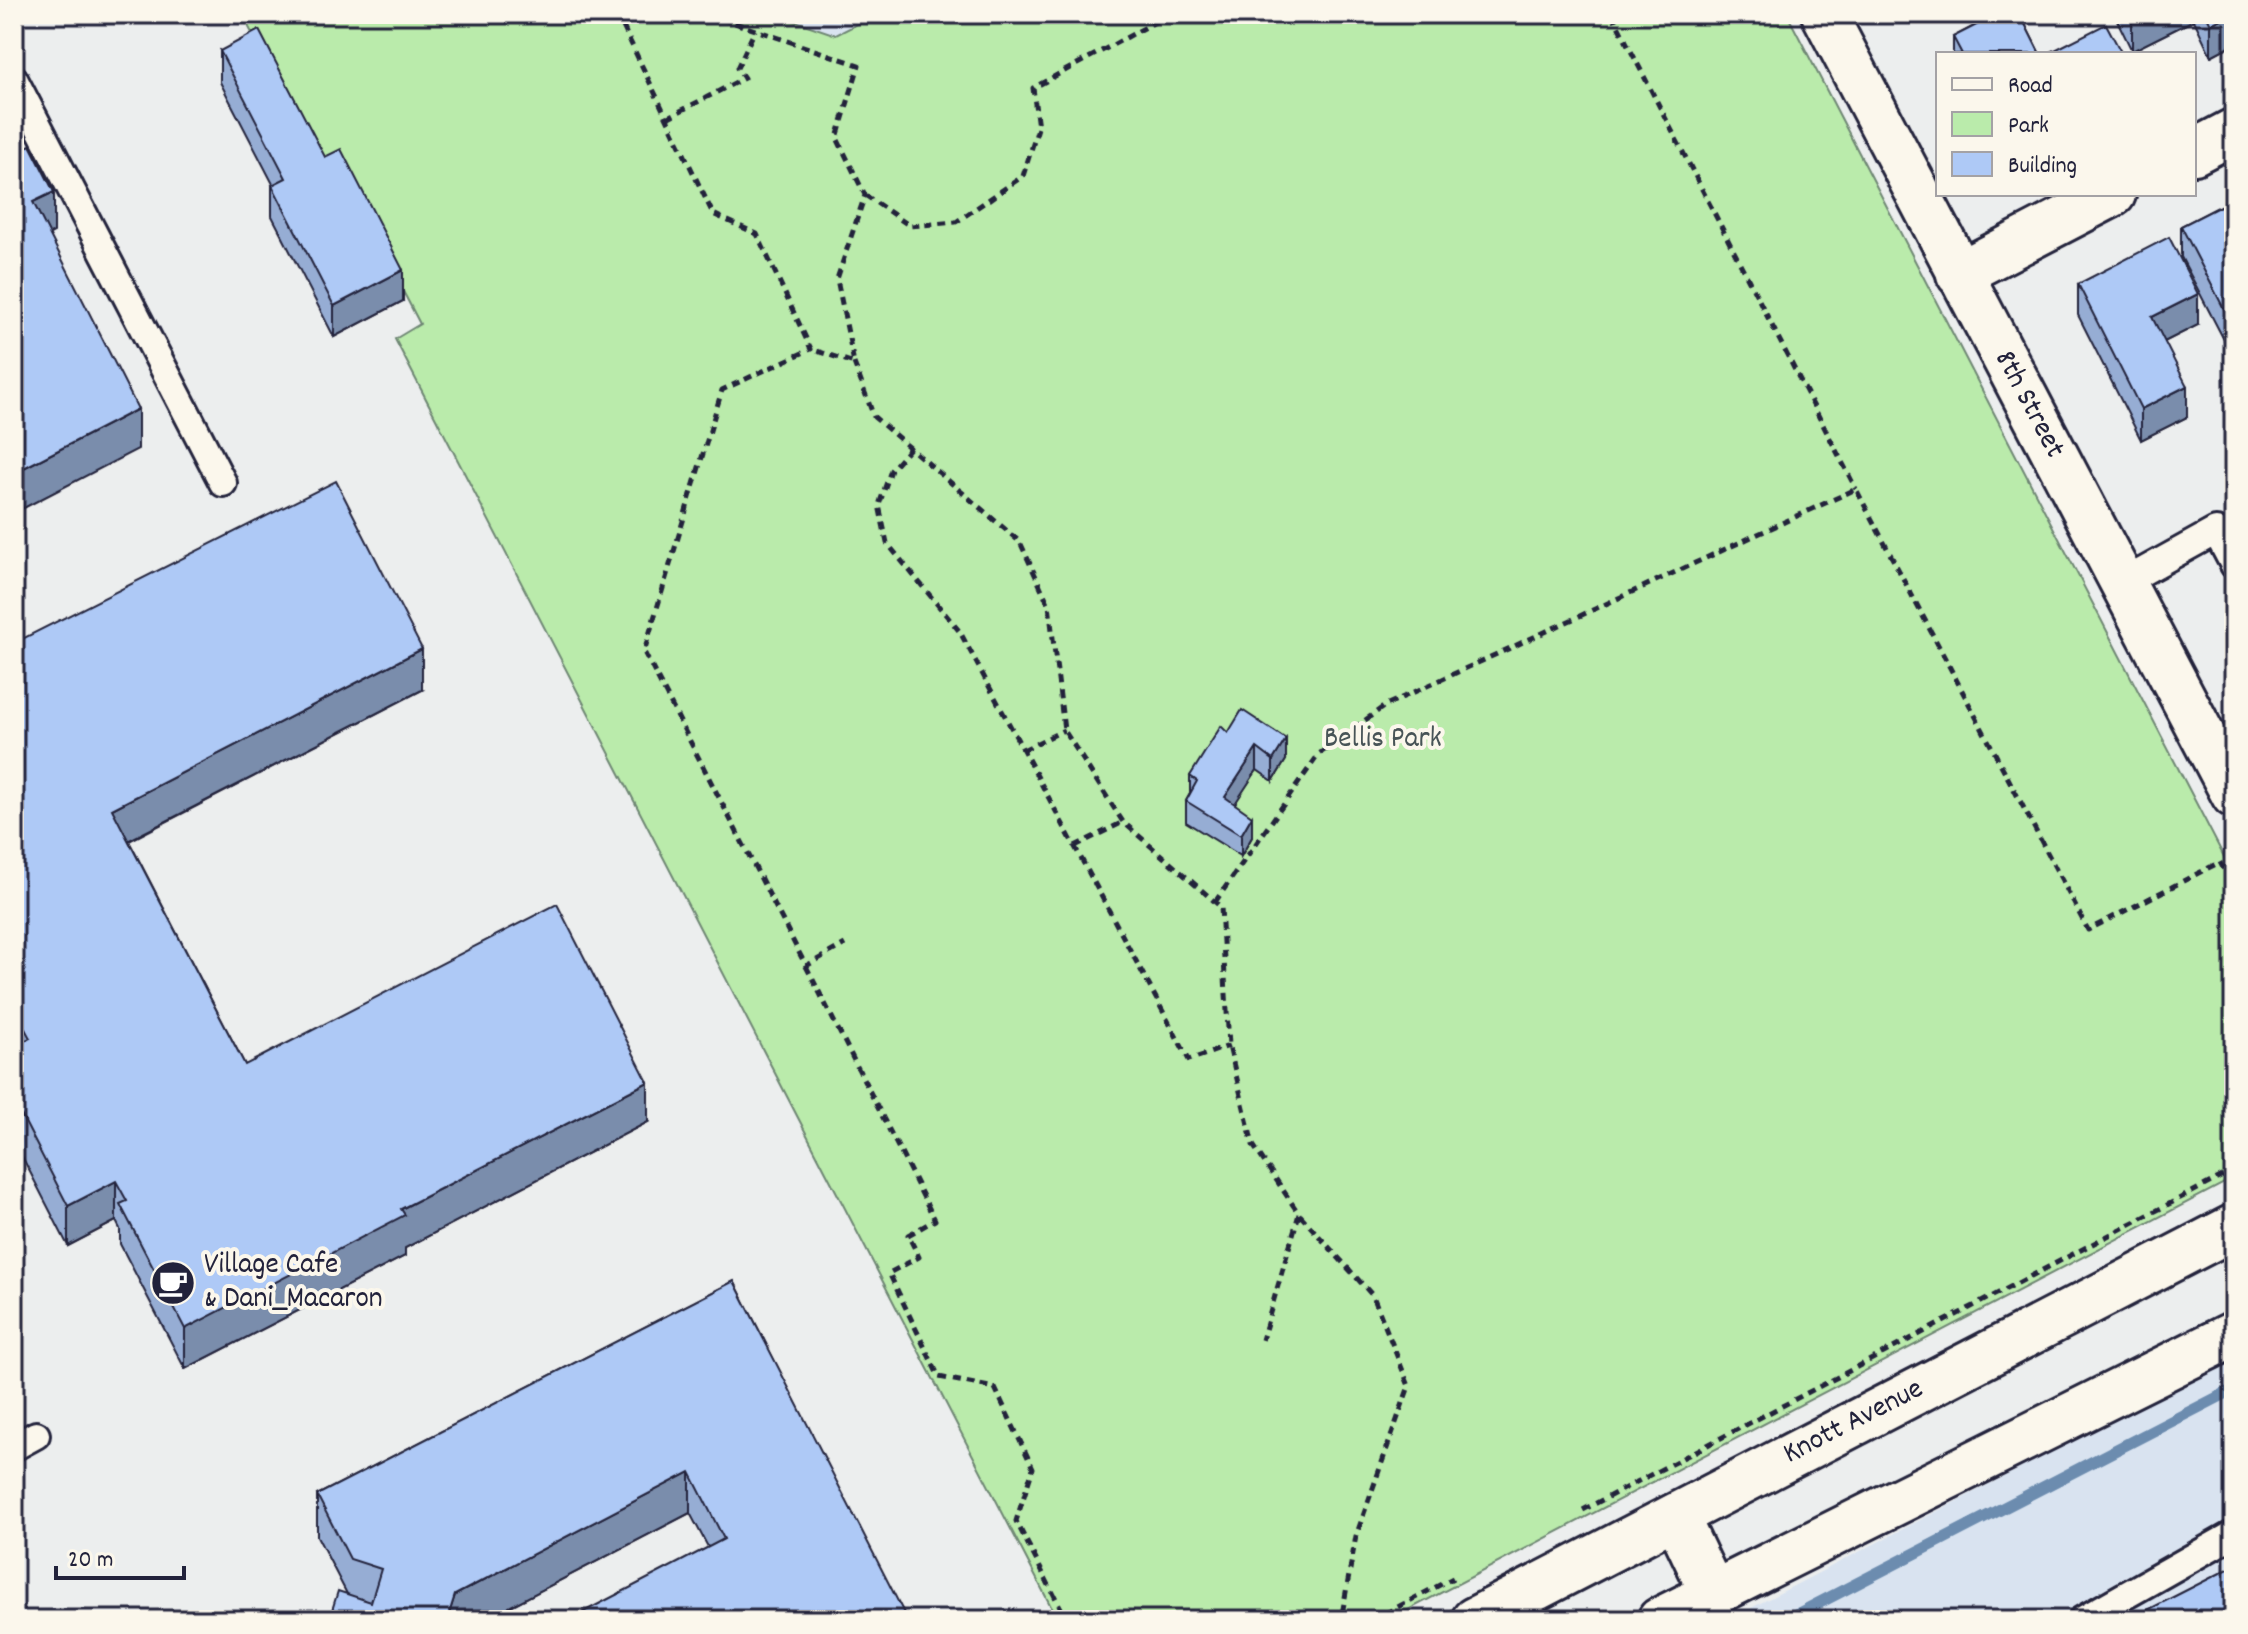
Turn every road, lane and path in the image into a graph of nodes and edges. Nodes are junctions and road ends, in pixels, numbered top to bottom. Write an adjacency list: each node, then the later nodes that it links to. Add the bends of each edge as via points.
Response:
1 (617, 14): 8 (path)
2 (708, 14): 6 (path)
3 (1170, 14): 11 (path, via 1033,88 1038,128 1023,176 956,222 910,226)
4 (1612, 14): 18 (path)
5 (1824, 14): 13 (main road, 8th Street)
6 (755, 30): 8 (path, via 737,68 744,78); 11 (path, via 859,65 837,138)
7 (14, 79): 17 (lane)
8 (667, 118): 14 (path, via 713,214 757,234)
9 (2234, 131): 10 (main road)
10 (2196, 151)
11 (865, 195): 15 (path, via 837,279)
12 (2109, 196): 13 (main road)
13 (1959, 274): 20 (main road, 8th Street)
14 (811, 349): 15 (path); 29 (path, via 722,390 644,652)
15 (854, 363): 16 (path, via 874,417)
16 (910, 448): 21 (path, via 1020,542 1049,605); 22 (path, via 891,470 879,505 887,543 960,632)
17 (223, 483)
18 (1856, 489): 26 (path, via 2088,930 2220,862); 27 (path, via 1386,705 1319,754)
19 (2234, 565): 20 (lane, via 2216,531)
20 (2122, 583): 23 (main road, 8th Street)
21 (1064, 730): 22 (path); 24 (path)
22 (1023, 750): 25 (path)
23 (2234, 795)
24 (1123, 822): 25 (path); 27 (path)
25 (1075, 846): 30 (path, via 1189,1060)
26 (2234, 889)
27 (1215, 902): 30 (path, via 1221,907)
28 (845, 944): 29 (path)
29 (806, 966): 41 (path, via 935,1220 908,1235 919,1257 889,1273 939,1377 995,1388 1033,1468 1016,1521)
30 (1229, 1046): 32 (path, via 1253,1145)
31 (2234, 1170): 37 (path)
32 (1299, 1214): 35 (path); 42 (path, via 1373,1296 1409,1386 1356,1536)
33 (2234, 1227): 36 (main road, Knott Avenue)
34 (2234, 1334): 40 (main road)
35 (1262, 1340)
36 (1676, 1516): 40 (main road); 44 (main road, Knott Avenue)
37 (1570, 1517)
38 (2234, 1534): 46 (lane)
39 (1457, 1576): 43 (path)
40 (1720, 1607): 45 (main road)
41 (1067, 1620)
42 (1341, 1620)
43 (1373, 1620)
44 (1474, 1620)
45 (1660, 1620)
46 (2082, 1620)

